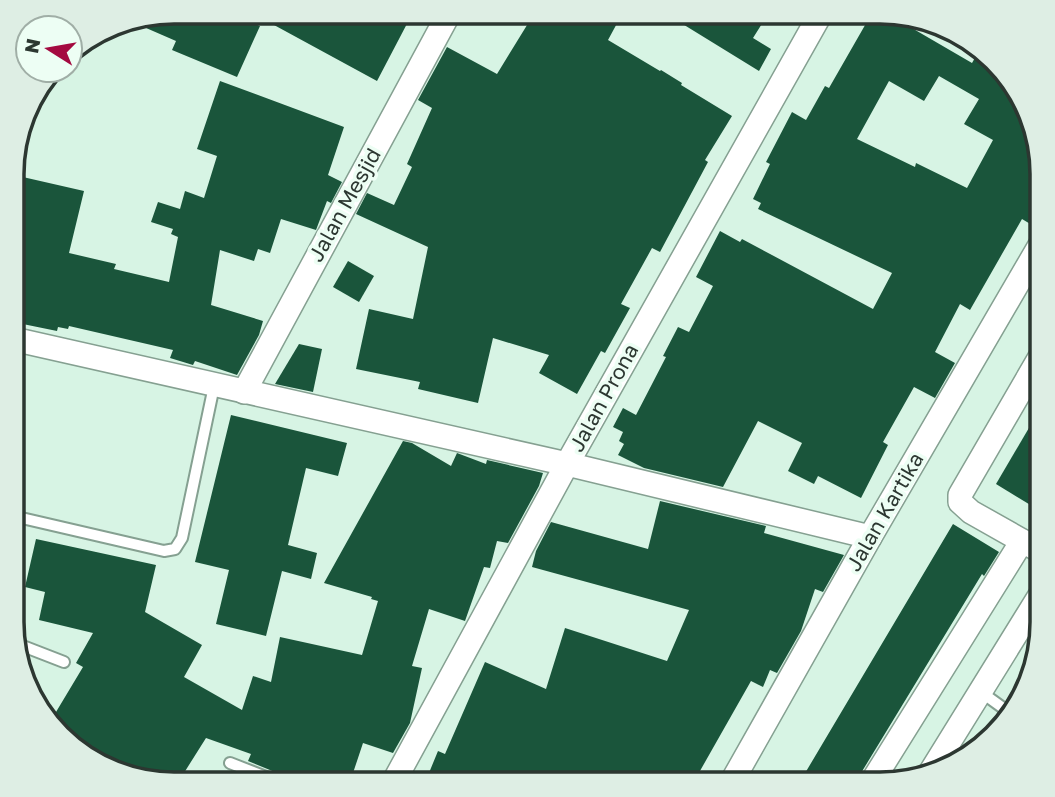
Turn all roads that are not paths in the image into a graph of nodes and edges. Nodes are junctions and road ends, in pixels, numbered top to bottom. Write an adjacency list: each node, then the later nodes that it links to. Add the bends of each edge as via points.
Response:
1 (444, 24): 7 (street, Jalan Mesjid)
2 (814, 25): 8 (street, Jalan Prona)
3 (1030, 262): 10 (street, Jalan Kartika)
4 (24, 342): 6 (street)
5 (1030, 374): 11 (street, via 960,495 960,502 971,512)
6 (214, 386): 7 (street); 9 (lane, via 182,538 175,549 164,551)
7 (244, 392): 8 (street)
8 (567, 464): 10 (street); 21 (street, Jalan Prona)
9 (25, 519)
10 (870, 537): 22 (street, Jalan Kartika)
11 (1022, 541): 12 (street); 23 (street)
12 (1030, 545)
13 (1030, 612): 16 (street)
14 (27, 648): 15 (lane)
15 (64, 663)
16 (981, 692): 17 (lane); 18 (street)
17 (1003, 708)
18 (938, 761)
19 (230, 763): 20 (lane)
20 (252, 772)
21 (400, 772)
22 (737, 772)
23 (878, 772)

